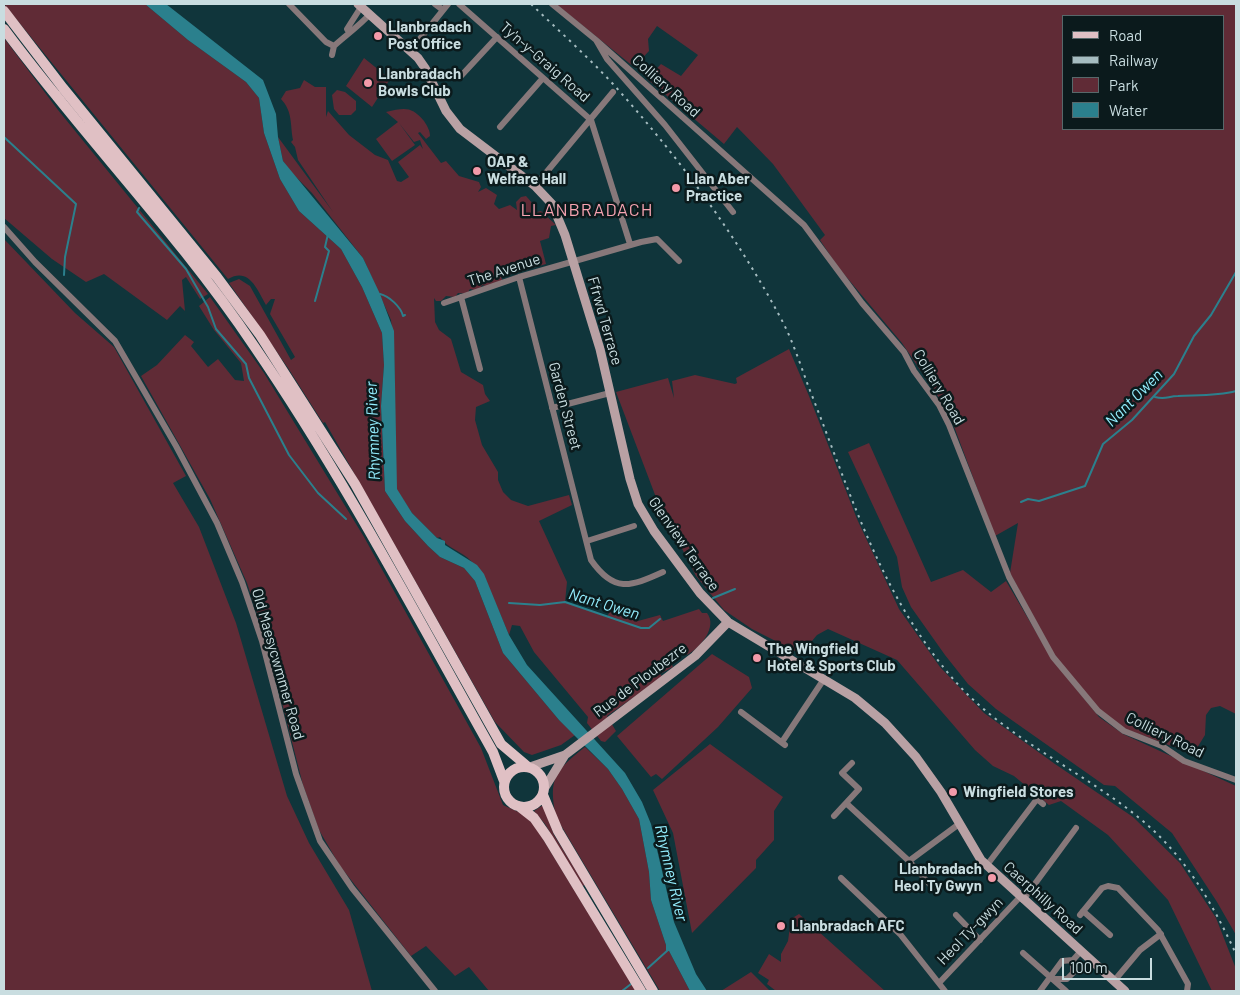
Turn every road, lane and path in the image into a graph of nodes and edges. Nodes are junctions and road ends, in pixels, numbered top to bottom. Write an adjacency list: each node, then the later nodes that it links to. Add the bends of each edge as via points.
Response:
1 (289, 4): 14 (street, via 326,42)
2 (435, 4): 7 (street)
3 (448, 4): 7 (street)
4 (459, 4): 12 (street, Ty'n-y-Graig Road)
5 (552, 4): 13 (street, Colliery Road)
6 (360, 5): 9 (street, Ffrwd Terrace); 11 (street, via 347,29)
7 (443, 10): 15 (street)
8 (4, 11): 42 (main road, via 217,277 260,336 355,484 493,730 502,744)
9 (370, 14): 11 (street); 15 (street, Ffrwd Terrace)
10 (4, 29): 44 (main road, via 166,228 254,345 346,488 493,752)
11 (349, 32): 14 (street)
12 (497, 37): 17 (street); 18 (street, Ty'n-y-Graig Road)
13 (596, 40): 23 (street, via 606,59 655,113); 43 (street, Colliery Road, via 804,225 862,303 904,352 949,425 1009,578 1053,657 1098,711 1124,731 1162,746 1184,761)
14 (334, 46): 16 (street)
15 (411, 50): 22 (street, Ffrwd Terrace, via 426,68 446,111 460,129)
16 (332, 55)
17 (460, 77)
18 (544, 78): 20 (street, Ty'n-y-Graig Road); 21 (street)
19 (613, 92): 20 (street)
20 (591, 120): 22 (street); 25 (street)
21 (500, 127)
22 (535, 186): 26 (street, Ffrwd Terrace, via 552,204)
23 (733, 212)
24 (4, 227): 67 (street, Old Maesycwmmer Road, via 115,342 176,446 217,523 242,582 262,641 296,774 320,841 347,882)
25 (630, 244): 26 (street, The Avenue); 27 (street, The Avenue, via 657,240)
26 (573, 261): 28 (street, The Avenue); 32 (street, Ffrwd Terrace)
27 (679, 261)
28 (519, 277): 29 (street, The Avenue); 33 (street, Garden Street)
29 (461, 297): 30 (street, The Avenue); 31 (street)
30 (444, 303)
31 (480, 369)
32 (610, 391): 33 (street); 37 (street, Glenview Terrace, via 638,504 700,593)
33 (552, 408): 35 (street, Garden Street)
34 (634, 526): 35 (street)
35 (587, 541): 36 (street, Garden Street, via 591,560 601,576 615,583 628,585)
36 (663, 572)
37 (728, 622): 38 (street, Glenview Terrace); 40 (street, Rue de Ploubezre, via 695,656)
38 (824, 679): 39 (street, via 784,744); 50 (street, Caerphilly Road, via 865,704 904,742)
39 (741, 712)
40 (565, 755): 42 (street, Rue de Ploubezre); 45 (street, Rue de Ploubezre)
41 (852, 763): 46 (street, via 842,773 859,789)
42 (528, 767): 44 (main road, via 510,771); 45 (main road, via 542,776)
43 (1236, 780)
44 (504, 781): 48 (main road, via 508,800)
45 (544, 792): 48 (main road, via 534,805); 69 (main road, via 558,832)
46 (846, 803): 49 (street); 52 (street)
47 (1043, 804): 53 (street, via 1037,799)
48 (520, 807): 68 (main road, via 534,818 548,838)
49 (834, 816)
50 (960, 824): 52 (street); 53 (street, Caerphilly Road)
51 (1076, 828): 56 (street, Heol Ty-gwyn)
52 (908, 860): 55 (street)
53 (986, 865): 56 (street, Caerphilly Road)
54 (841, 878): 66 (street, Heol Ty-gwyn, via 900,934)
55 (934, 889)
56 (1021, 899): 60 (street, Heol Ty-gwyn); 61 (street, Caerphilly Road)
57 (956, 915): 60 (street)
58 (1161, 934): 59 (street, via 1113,886 1102,888 1081,913); 65 (street, via 1140,950); 74 (street, via 1188,984)
59 (1110, 935)
60 (980, 940): 66 (street, Heol Ty-gwyn)
61 (1081, 951): 63 (street); 65 (street, Caerphilly Road)
62 (1023, 953): 64 (street)
63 (1073, 960): 64 (street, via 1062,961); 64 (street, via 1073,973 1067,979)
64 (1051, 979): 71 (street); 72 (street)
65 (1114, 981): 73 (street, Caerphilly Road)
66 (939, 983): 70 (street, Heol Ty-gwyn)
67 (435, 991)
68 (641, 991)
69 (653, 991)
70 (945, 991)
71 (1040, 991)
72 (1066, 991)
73 (1125, 991)
74 (1187, 991)

